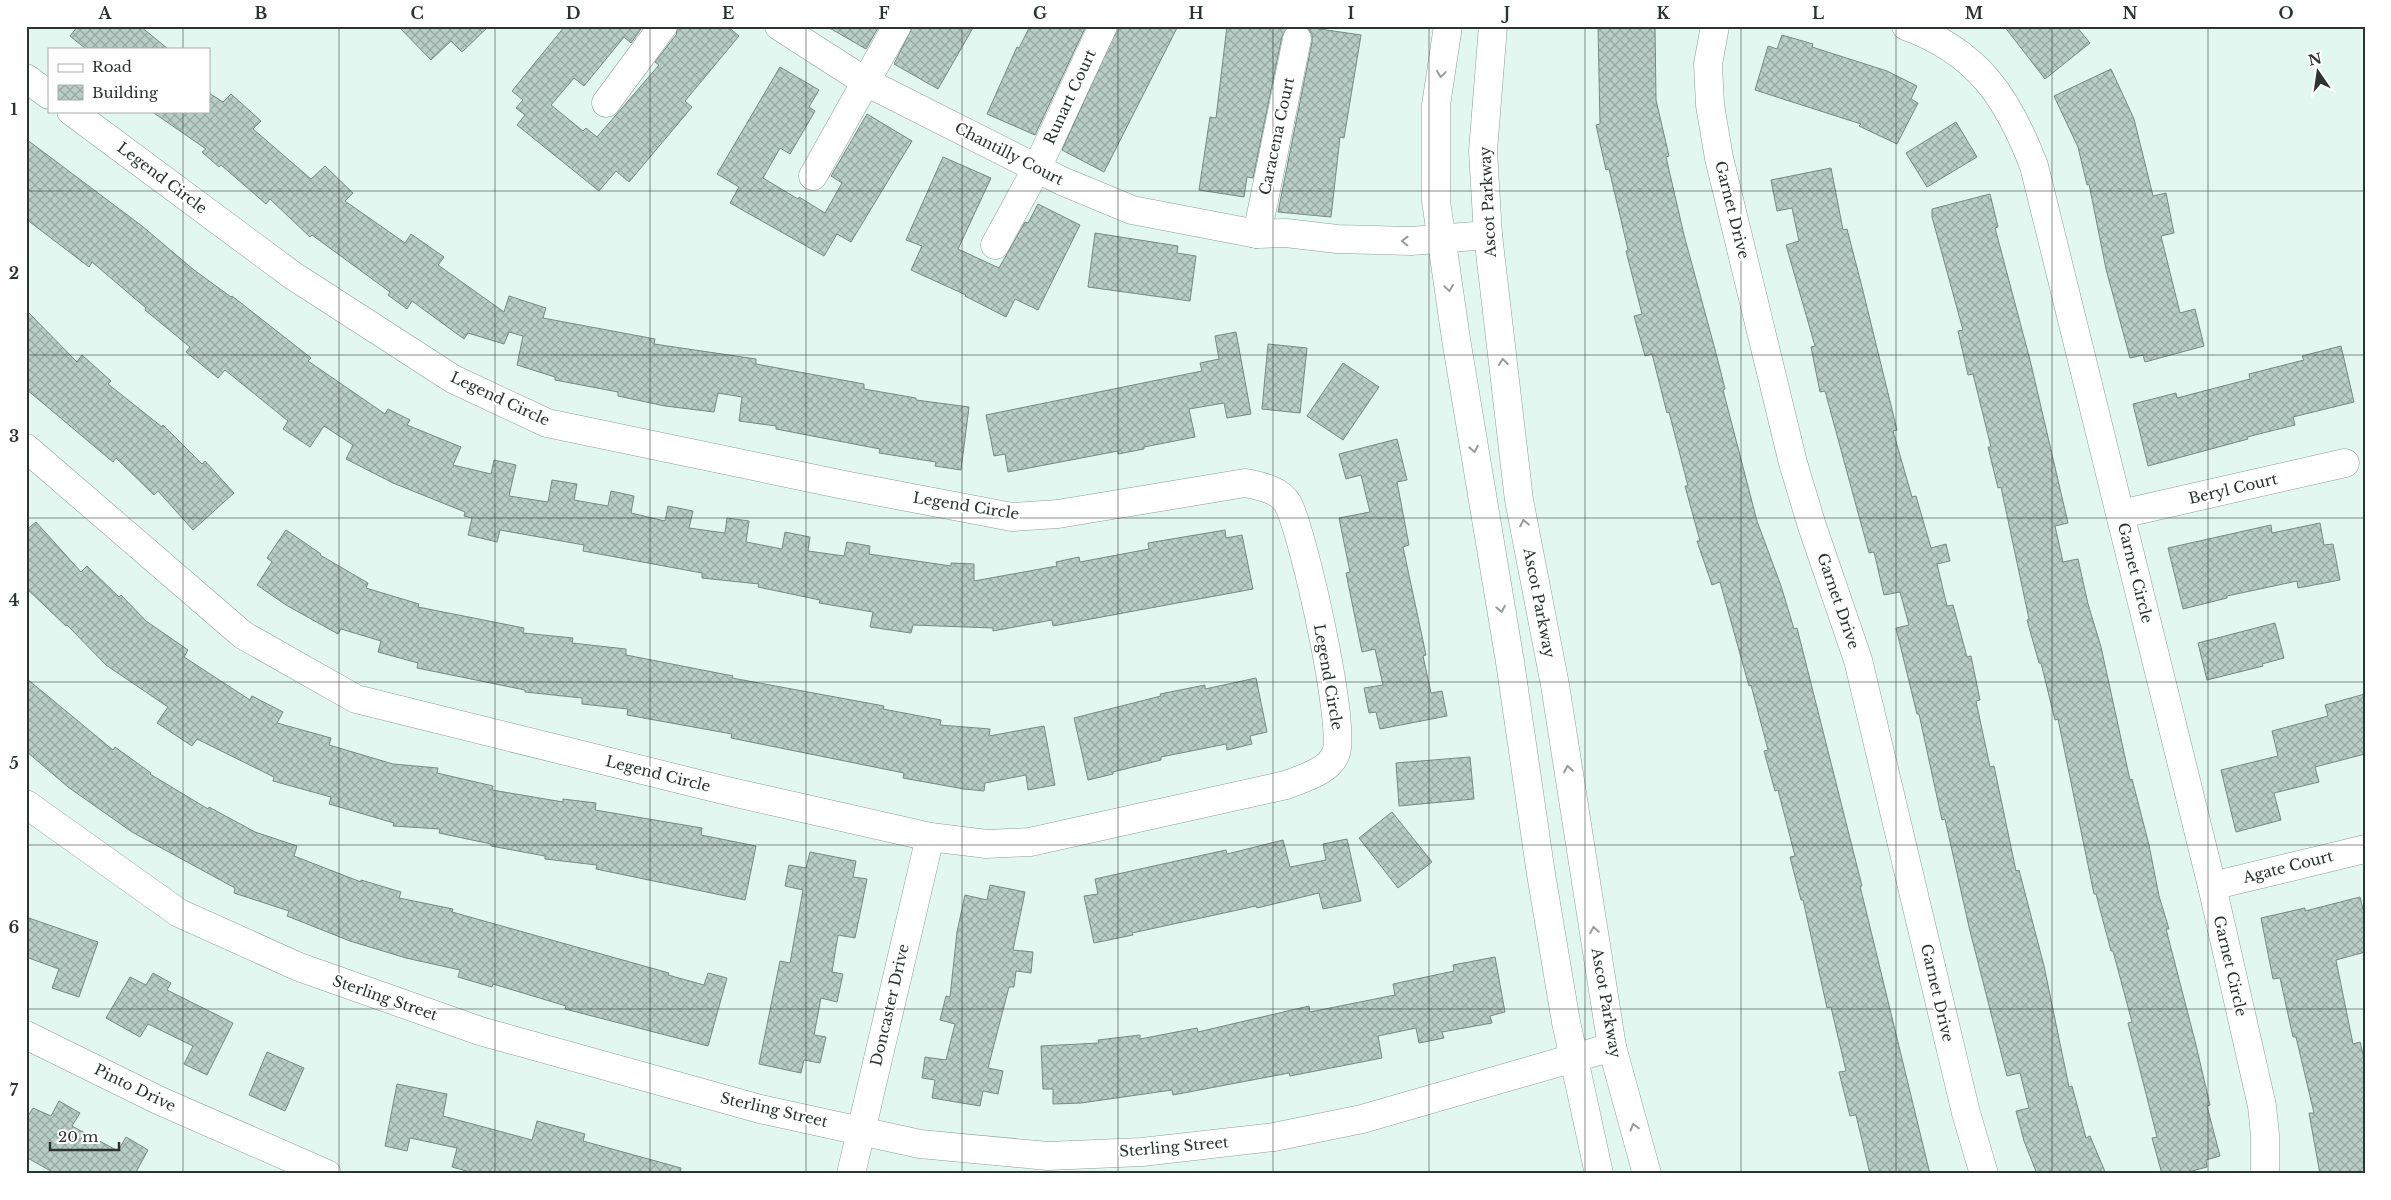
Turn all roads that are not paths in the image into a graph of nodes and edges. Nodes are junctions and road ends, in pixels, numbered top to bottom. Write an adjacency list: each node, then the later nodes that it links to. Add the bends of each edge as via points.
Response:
1 (663, 26): 13 (street)
2 (779, 26): 11 (street, Chantilly Court)
3 (898, 26): 11 (street)
4 (1103, 26): 15 (street, Runart Court)
5 (1448, 26): 20 (street, one-way to 20, via 1436,105 1436,201)
6 (1493, 26): 18 (street, Ascot Parkway, via 1483,151)
7 (1715, 26): 36 (street, Garnet Drive, via 1708,64 1710,105 1720,158 1793,463 1858,660 1966,1114)
8 (1906, 26): 23 (street, Garnet Circle, via 1956,50 1984,75 2004,101 2022,135 2034,166)
9 (1297, 39): 17 (street, Caracena Court)
10 (26, 78): 12 (street)
11 (866, 82): 15 (street, Chantilly Court); 16 (street)
12 (48, 93)
13 (606, 103)
14 (72, 112): 25 (street, Legend Circle, via 292,275 453,379 547,423 1012,517 1058,514 1245,483 1270,489 1287,502 1303,545 1339,736 1335,754 1326,767 1286,785 1030,842 987,844)
15 (1037, 168): 17 (street, Chantilly Court, via 1132,210); 19 (street, Runart Court)
16 (813, 176)
17 (1257, 234): 20 (street, Chantilly Court, via 1286,233 1344,248)
18 (1488, 235): 20 (street, Chantilly Court); 29 (street, Ascot Parkway, one-way to 18, via 1555,685 1519,500)
19 (995, 245)
20 (1444, 250): 30 (street, one-way to 30, via 1541,874)
21 (26, 448): 25 (street, Legend Circle, via 243,634 356,699 723,790)
22 (2345, 463): 23 (street, Beryl Court)
23 (2121, 514): 27 (street, Garnet Circle)
24 (26, 804): 31 (street, Sterling Street, via 179,914 299,967 480,1031 760,1109)
25 (930, 837): 31 (street, Doncaster Drive)
26 (2365, 849): 27 (street, Agate Court)
27 (2212, 886): 37 (street, Garnet Circle, via 2262,1106)
28 (26, 1035): 32 (street, Pinto Drive, via 158,1100)
29 (1612, 1047): 30 (street, Sterling Street); 35 (street, Ascot Parkway, one-way to 29)
30 (1574, 1059): 31 (street, Sterling Street, via 1362,1119 1274,1137 1142,1152 1048,1156 920,1144); 34 (street)
31 (860, 1129): 33 (street, Doncaster Drive)
32 (327, 1174)
33 (851, 1174)
34 (1599, 1174)
35 (1647, 1174)
36 (1984, 1174)
37 (2265, 1174)

